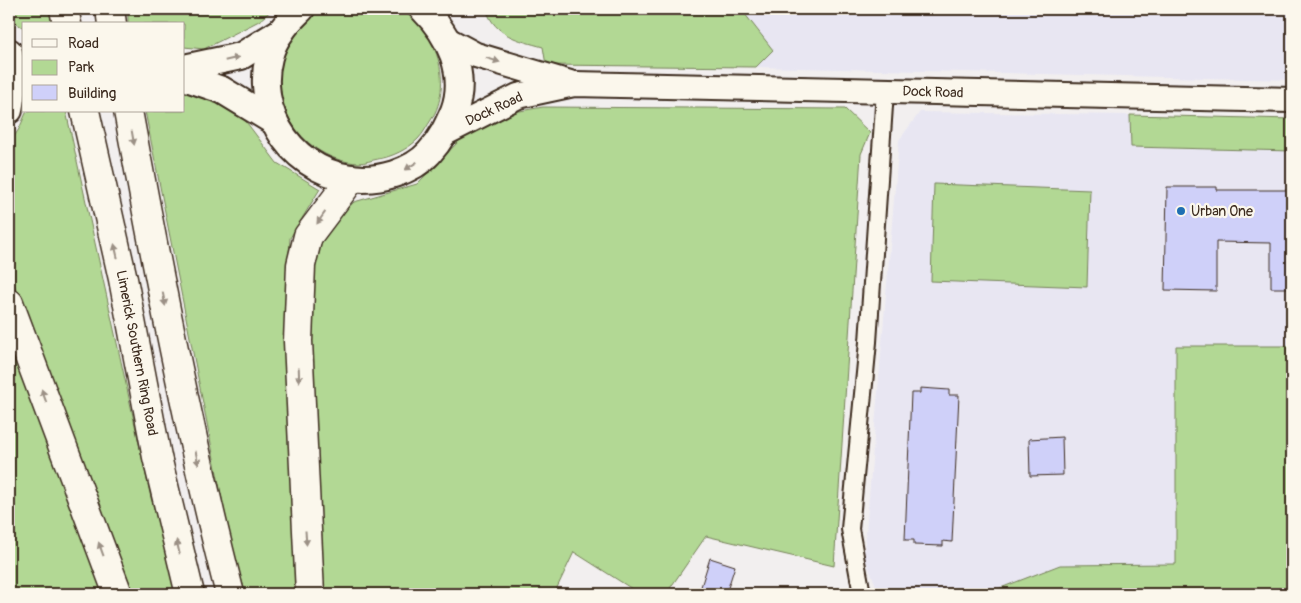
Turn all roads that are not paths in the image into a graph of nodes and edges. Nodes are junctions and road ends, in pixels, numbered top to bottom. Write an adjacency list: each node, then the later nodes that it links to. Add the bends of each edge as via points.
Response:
1 (64, 9): 5 (highway)
2 (110, 9): 6 (highway)
3 (301, 9): 7 (main road)
4 (423, 9): 9 (main road)
5 (67, 22)
6 (112, 22)
7 (280, 32): 12 (main road, one-way to 7, via 241,56); 21 (main road, via 270,53 266,76 267,99)
8 (9, 36): 10 (main road)
9 (448, 40): 14 (main road, Dock Road, one-way to 14, via 476,55); 22 (main road, via 458,71 457,103)
10 (22, 44)
11 (9, 52): 18 (main road, via 14,80)
12 (185, 68)
13 (185, 77): 21 (main road, via 222,90)
14 (574, 84): 15 (main road, Dock Road); 22 (main road, Dock Road, via 518,96)
15 (885, 90): 16 (main road, Dock Road); 29 (street, via 868,342 850,529)
16 (1292, 100)
17 (22, 103): 18 (main road)
18 (9, 110)
19 (85, 112): 26 (highway, Limerick Southern Ring Road, one-way to 19, via 157,457)
20 (128, 112): 27 (highway, one-way to 27, via 178,370)
21 (273, 121): 23 (main road, via 286,143 304,161 326,173)
22 (445, 133): 23 (main road, one-way to 23, via 428,154 405,170 379,179)
23 (351, 179): 28 (highway, one-way to 28, via 308,236 301,265 298,341)
24 (9, 302): 25 (highway, one-way to 24)
25 (118, 594)
26 (190, 594)
27 (230, 594)
28 (310, 594)
29 (862, 594)

